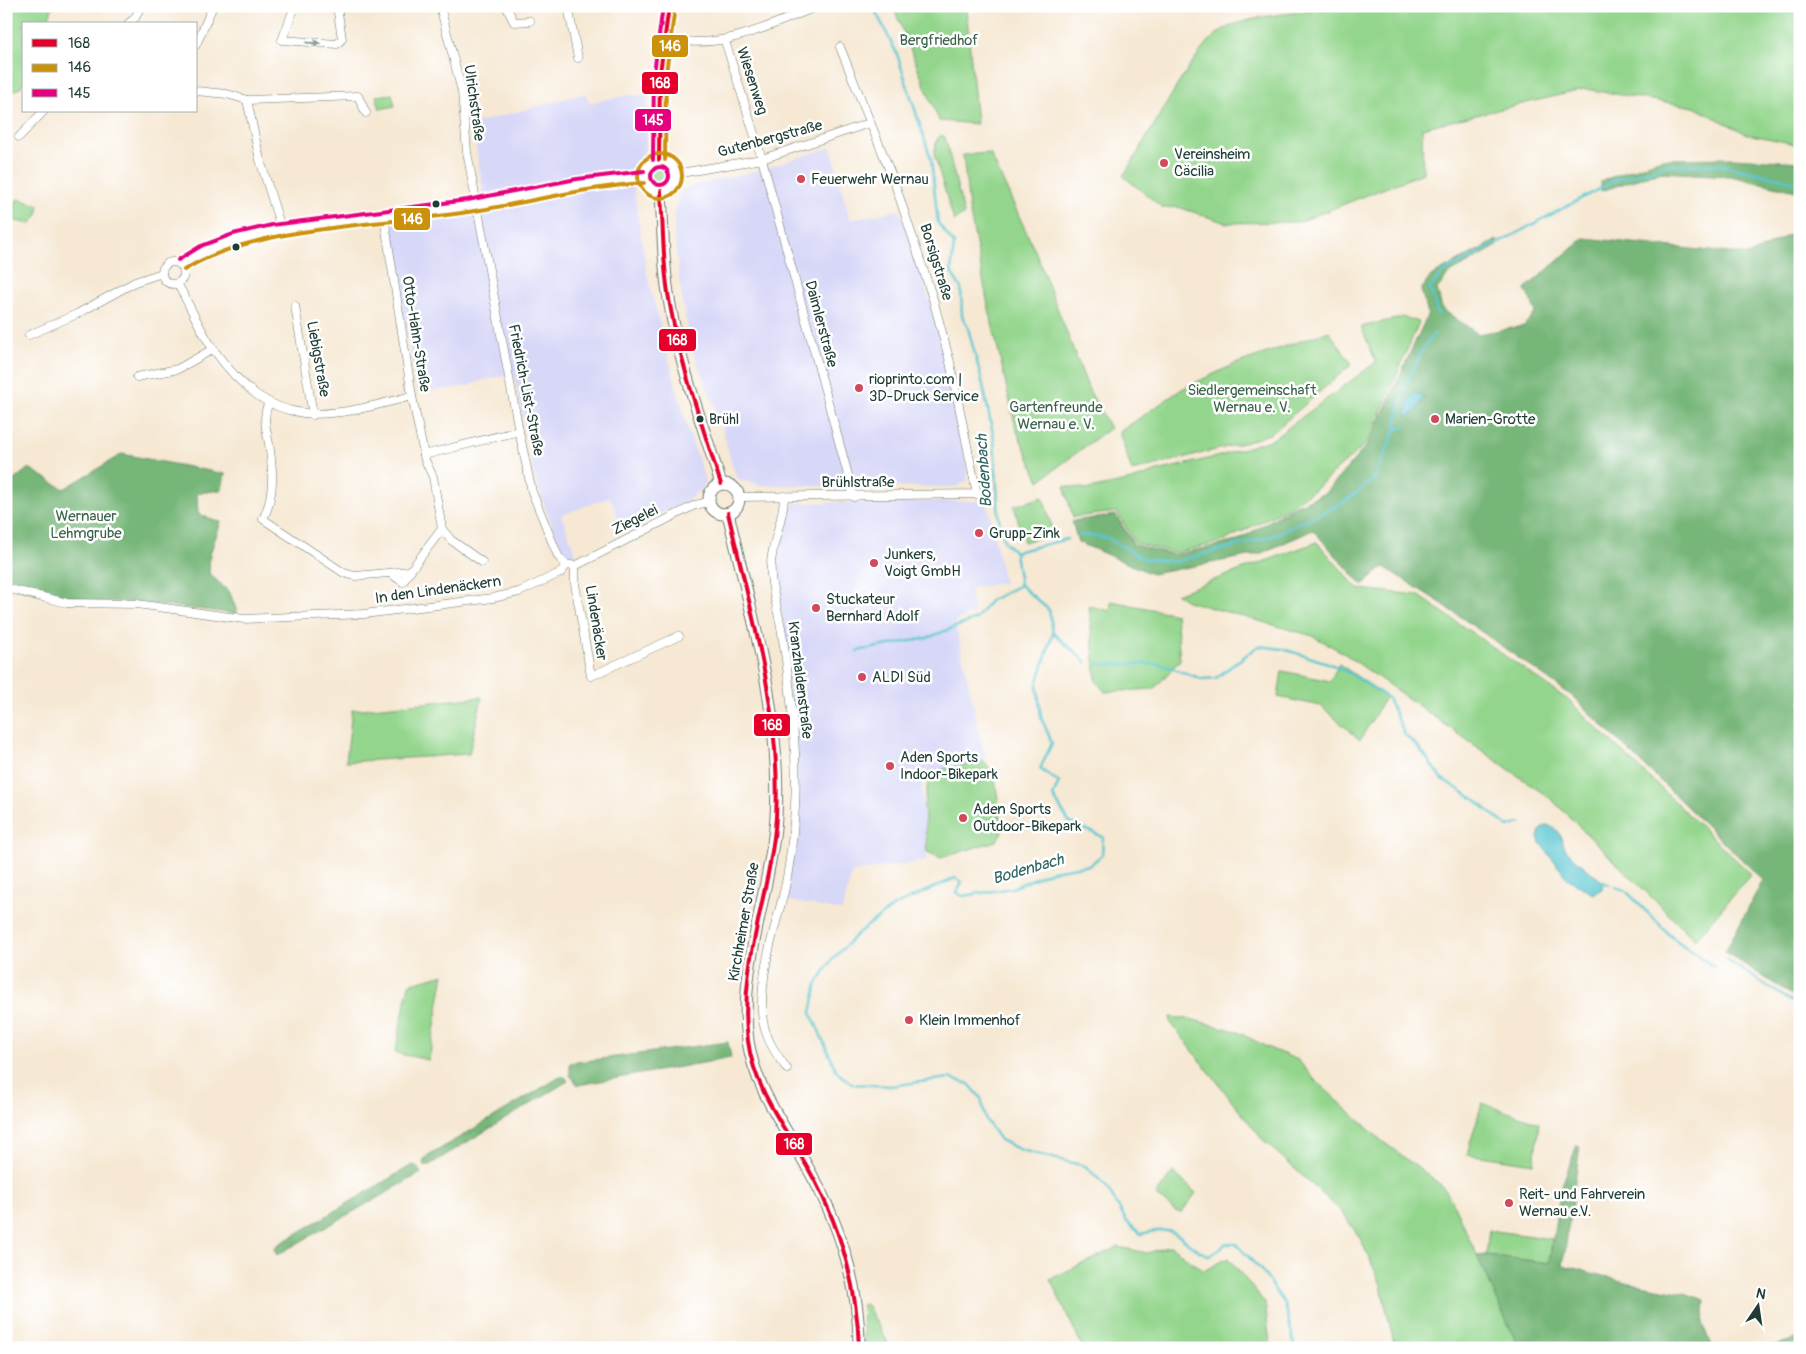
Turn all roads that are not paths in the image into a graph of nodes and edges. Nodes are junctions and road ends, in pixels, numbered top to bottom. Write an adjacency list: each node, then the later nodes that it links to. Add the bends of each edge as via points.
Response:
1 (141, 6): 11 (street)
2 (213, 6): 12 (street)
3 (295, 6): 4 (street, one-way to 4, via 282,40 337,44 342,39)
4 (336, 6)
5 (440, 6): 28 (street, Ulrichstraße, via 462,92 467,152)
6 (506, 6): 10 (street, via 514,22)
7 (568, 6): 16 (street)
8 (669, 6): 13 (main road)
9 (818, 6): 14 (street)
10 (530, 21)
11 (131, 22)
12 (198, 40)
13 (664, 40): 14 (street, via 686,43); 24 (main road, via 660,73)
14 (725, 41): 23 (street, Wiesenweg)
15 (840, 47): 21 (street, Borsigstraße)
16 (578, 58)
17 (198, 91): 18 (street, via 221,92)
18 (248, 100): 20 (street, via 358,96); 30 (street, via 260,160)
19 (43, 112): 22 (street)
20 (366, 113)
21 (870, 123): 23 (street, Gutenbergstraße); 44 (street, Borsigstraße, via 912,232 938,315)
22 (19, 138)
23 (762, 158): 25 (street, Gutenbergstraße); 47 (street, Daimlerstraße)
24 (659, 160): 25 (main road, via 668,163); 26 (main road, via 650,164)
25 (675, 174): 27 (main road, via 672,186)
26 (644, 177): 27 (main road, via 652,190); 28 (street, via 616,178)
27 (661, 191): 43 (main road, via 663,250 670,305)
28 (477, 205): 29 (street); 41 (street, Friedrich-List-Straße)
29 (384, 217): 30 (street); 38 (street, Otto-Hahn-Straße)
30 (282, 231): 31 (street, via 216,247 192,256)
31 (181, 265): 32 (street, via 168,262); 33 (street, via 184,277)
32 (162, 273): 33 (street, via 166,281); 35 (street, via 135,282 77,314)
33 (177, 283): 36 (street)
34 (295, 306): 40 (street, Liebigstraße)
35 (29, 335)
36 (213, 349): 37 (street, via 178,368); 39 (street, via 235,376)
37 (137, 377)
38 (412, 396): 40 (street, via 347,412); 42 (street, Otto-Hahn-Straße)
39 (269, 402): 40 (street, via 284,409); 50 (street, via 264,415 272,484 263,520 344,573 355,576 410,570)
40 (314, 415)
41 (519, 431): 42 (street); 52 (street, Friedrich-List-Straße, via 539,513 558,556)
42 (424, 455): 50 (street, Otto-Hahn-Straße, via 433,477)
43 (721, 484): 46 (main road, via 732,486); 48 (main road, via 710,491)
44 (977, 494): 47 (street, Brühlstraße)
45 (784, 496): 46 (street, Brühlstraße); 47 (street, Brühlstraße); 55 (street, Kranzhaldenstraße, via 772,550 771,574 792,711 795,805 782,900 774,921 764,978 762,1013 766,1036)
46 (738, 497): 49 (main road, via 735,509)
47 (854, 497)
48 (709, 502): 49 (main road, via 717,513); 52 (street, Ziegelei, via 695,505)
49 (728, 513): 56 (main road, Kirchheimer Straße, via 765,671 776,747 776,819 748,992 748,1040 753,1066 765,1094 810,1172 842,1247 855,1298)
50 (442, 528): 51 (street, via 451,540)
51 (482, 562)
52 (571, 565): 53 (street, In den Lindenäckern, via 528,588 493,598 364,614 244,620 137,604 67,603); 54 (street, Lindenäcker, via 591,676)
53 (6, 588)
54 (679, 636)
55 (787, 1069)
56 (858, 1348)

